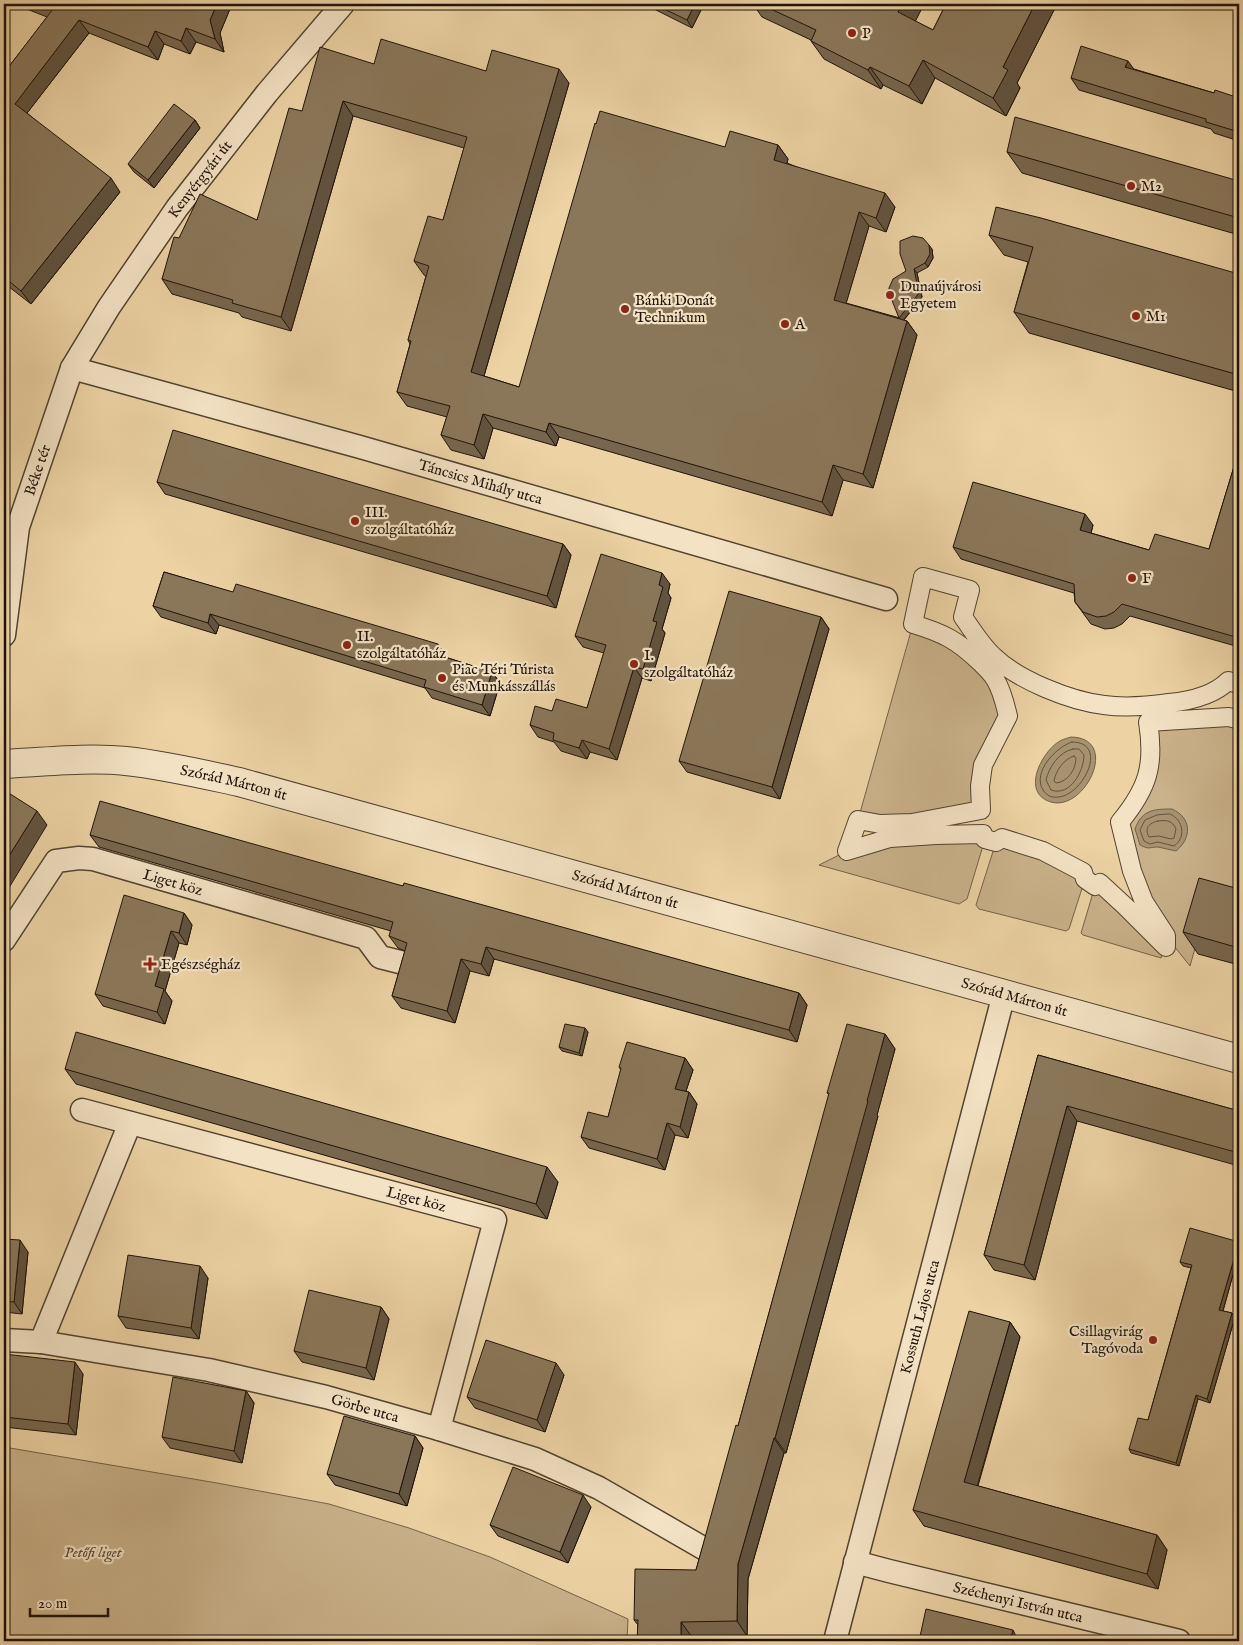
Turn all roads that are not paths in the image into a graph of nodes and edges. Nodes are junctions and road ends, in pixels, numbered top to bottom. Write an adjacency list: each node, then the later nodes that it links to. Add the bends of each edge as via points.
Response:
1 (343, 4): 2 (street, Kenyérgyári út, via 267,93 177,208 109,307)
2 (72, 368): 3 (street, Béke tér); 4 (street, Táncsics Mihály utca, via 360,447)
3 (11, 526): 5 (street, Béke tér)
4 (886, 599)
5 (4, 635)
6 (1239, 684): 7 (street, via 1228,681 1205,696 1154,705 1103,705 1054,692 1010,669 979,640 963,617 970,590 923,577 913,624 937,631 962,645 986,668 1002,694 1008,716 983,765 981,810 912,823 880,824 858,820 846,851 890,838 983,834 985,839 996,842 1002,838 1043,851 1083,872 1085,879 1095,886 1100,883 1166,948 1166,936 1144,902 1132,870 1120,822 1144,788 1150,767 1148,722 1229,716)
7 (1239, 720)
8 (4, 764): 11 (street, Szórád Márton út, via 60,760 125,761 239,782)
9 (4, 940): 10 (street, Liget köz, via 56,861 79,858 92,859 366,938 380,956)
10 (400, 962)
11 (1004, 994): 12 (street, Szórád Márton út); 19 (street, Kossuth Lajos utca)
12 (1239, 1059)
13 (82, 1110): 14 (street, Liget köz)
14 (130, 1123): 16 (street); 17 (street, Liget köz, via 495,1220)
15 (4, 1340): 16 (street, Görbe utca)
16 (41, 1342): 17 (street, Görbe utca, via 209,1370 326,1397)
17 (439, 1429): 18 (street, Görbe utca, via 535,1459 599,1488)
18 (703, 1548)
19 (855, 1562): 20 (street, Kossuth Lajos utca); 21 (street, Széchenyi István utca)
20 (835, 1641)
21 (1179, 1641)

